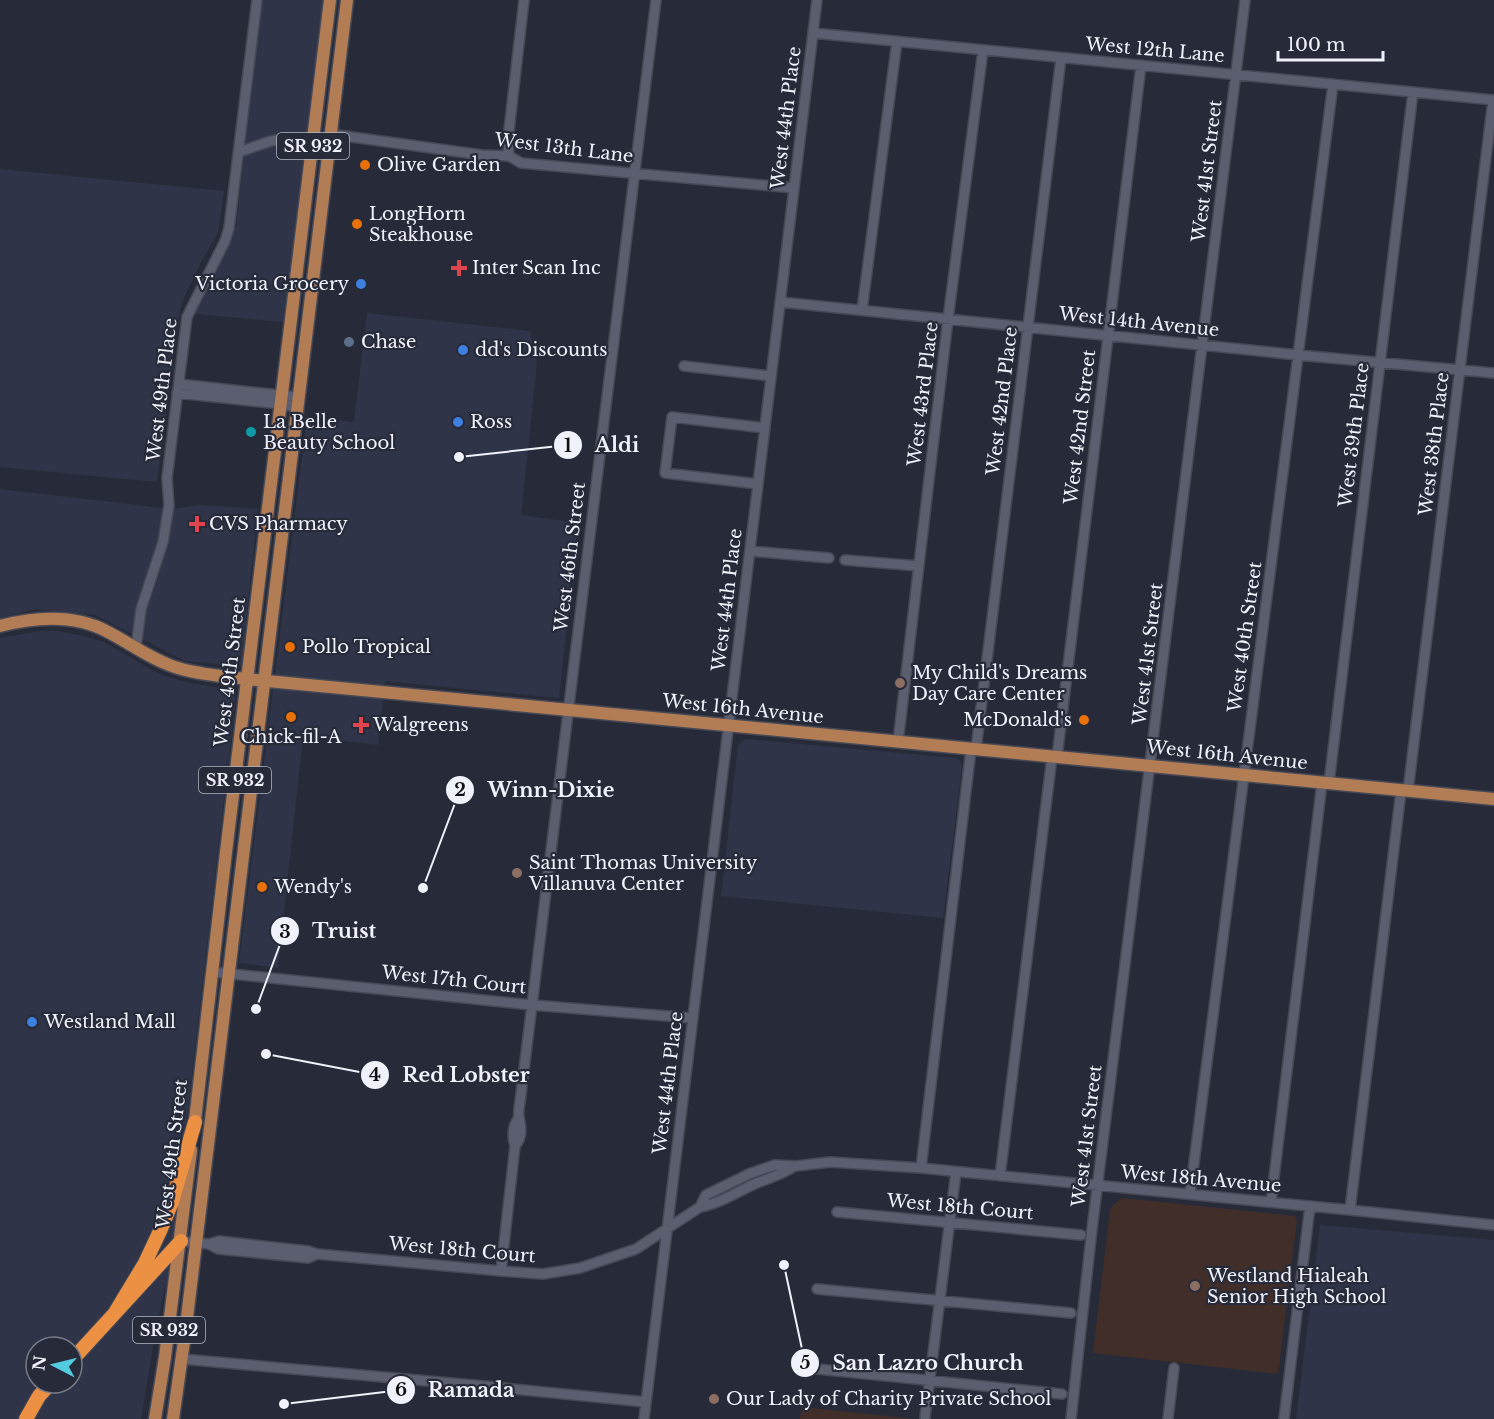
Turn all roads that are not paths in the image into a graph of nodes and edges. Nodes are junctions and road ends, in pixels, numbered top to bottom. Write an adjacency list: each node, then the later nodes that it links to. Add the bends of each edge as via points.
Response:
1 (257, 0): 21 (street, West 49th Place)
2 (330, 0): 14 (main road, West 49th Street / SR 932)
3 (342, 0): 4 (street)
4 (347, 0): 19 (main road, West 49th Street / SR 932)
5 (524, 0): 22 (street)
6 (656, 0): 23 (street, West 46th Street)
7 (817, 0): 9 (street, West 44th Place)
8 (1245, 0): 15 (street, West 41st Street)
9 (813, 33): 10 (street, West 12th Lane); 24 (street, West 44th Place)
10 (897, 41): 11 (street, West 12th Lane); 27 (street)
11 (983, 50): 12 (street, West 12th Lane); 28 (street, West 43rd Place)
12 (1061, 58): 13 (street, West 12th Lane); 29 (street, West 42nd Place)
13 (1141, 66): 15 (street, West 12th Lane); 30 (street, West 42nd Street)
14 (322, 67): 19 (main road, via 323,124); 20 (main road, West 49th Street / SR 932)
15 (1236, 74): 16 (street, West 12th Lane); 31 (street, West 41st Street)
16 (1333, 84): 17 (street, West 12th Lane); 32 (street, West 40th Street)
17 (1413, 92): 18 (street, West 12th Lane); 33 (street, West 39th Place)
18 (1493, 100): 35 (street, West 38th Place)
19 (330, 134): 22 (street, West 13th Lane); 25 (main road, West 49th Street / SR 932)
20 (313, 143): 21 (street, via 284,139); 25 (main road, via 320,154); 39 (main road, West 49th Street / SR 932)
21 (238, 152): 38 (street, West 49th Place, via 228,233 188,314)
22 (509, 156): 23 (street, West 13th Lane, via 521,163)
23 (635, 174): 24 (street, West 13th Lane); 51 (street, West 46th Street)
24 (794, 188): 26 (street, West 44th Place)
25 (320, 218): 40 (main road, West 49th Street / SR 932)
26 (780, 302): 27 (street, West 14th Avenue); 37 (street, West 44th Place)
27 (862, 310): 28 (street, West 14th Avenue)
28 (948, 319): 29 (street, West 14th Avenue); 46 (street, West 43rd Place)
29 (1028, 327): 30 (street, West 14th Avenue); 54 (street, West 42nd Place)
30 (1108, 335): 31 (street, West 14th Avenue); 55 (street, West 42nd Street)
31 (1202, 345): 32 (street, West 14th Avenue); 56 (street, West 41st Street)
32 (1298, 355): 33 (street, West 14th Avenue); 57 (street, West 40th Street)
33 (1380, 363): 35 (street, West 14th Avenue); 58 (street, West 39th Place)
34 (684, 366): 37 (street)
35 (1460, 370): 36 (street, West 14th Avenue); 59 (street, West 38th Place)
36 (1494, 373)
37 (771, 376): 41 (street, West 44th Place)
38 (178, 389): 39 (street); 48 (street, West 49th Place, via 164,537 141,609)
39 (282, 399): 40 (street); 49 (main road, West 49th Street / SR 932)
40 (298, 402): 50 (main road, West 49th Street / SR 932)
41 (765, 428): 42 (street, West 44th Place); 42 (street, via 672,417 665,472)
42 (758, 484): 43 (street, West 44th Place)
43 (750, 551): 44 (street); 52 (street, West 44th Place)
44 (829, 558)
45 (845, 560): 46 (street)
46 (919, 566): 53 (street, West 43rd Place)
47 (0, 626): 48 (main road, West 16th Avenue, via 52,618 68,620 105,630)
48 (136, 648): 49 (main road, West 16th Avenue, via 178,668)
49 (247, 679): 50 (main road, West 16th Avenue); 60 (main road, West 49th Street / SR 932)
50 (264, 680): 51 (main road, West 16th Avenue); 62 (main road, West 49th Street / SR 932)
51 (568, 710): 52 (main road, West 16th Avenue); 65 (street, West 46th Street)
52 (728, 725): 53 (main road, West 16th Avenue); 66 (street, West 44th Place)
53 (898, 742): 54 (main road, West 16th Avenue)
54 (973, 749): 55 (main road, West 16th Avenue); 68 (street, West 42nd Place)
55 (1054, 757): 56 (main road, West 16th Avenue); 70 (street, West 42nd Street)
56 (1151, 766): 57 (main road, West 16th Avenue); 71 (street, West 41st Street)
57 (1244, 775): 58 (main road, West 16th Avenue); 72 (street, West 40th Street)
58 (1325, 783): 59 (main road, West 16th Avenue); 73 (street, West 39th Place)
59 (1405, 791): 61 (main road, West 16th Avenue); 75 (street, West 38th Place)
60 (233, 793): 62 (main road, via 239,805 234,843); 63 (main road, West 49th Street / SR 932)
61 (1494, 799)
62 (243, 854): 64 (main road, West 49th Street / SR 932)
63 (212, 972): 64 (street, West 17th Court); 67 (main road, West 49th Street / SR 932)
64 (228, 973): 65 (street, West 17th Court); 82 (main road, West 49th Street / SR 932)
65 (532, 1005): 66 (street, West 17th Court); 83 (street, West 46th Street, via 513,1139)
66 (692, 1018): 79 (street, West 44th Place)
67 (195, 1122): 81 (main road, West 49th Street / SR 932); 87 (highway, via 160,1232)
68 (921, 1168): 69 (street, West 18th Avenue); 79 (street, West 18th Avenue, via 830,1162 796,1166 700,1207)
69 (956, 1172): 70 (street, West 18th Avenue); 77 (street)
70 (1000, 1176): 71 (street, West 18th Avenue)
71 (1098, 1186): 72 (street, West 18th Avenue); 103 (street, West 41st Street)
72 (1190, 1194): 73 (street, West 18th Avenue)
73 (1271, 1202): 74 (street, West 18th Avenue)
74 (1310, 1206): 75 (street, West 18th Avenue); 105 (street)
75 (1350, 1210): 78 (street, West 18th Avenue)
76 (837, 1212): 77 (street, West 18th Court)
77 (950, 1223): 80 (street, West 18th Court); 86 (street)
78 (1494, 1226)
79 (667, 1229): 83 (street, West 18th Court, via 636,1249 580,1268 543,1274); 96 (street, West 44th Place)
80 (1081, 1235)
81 (181, 1241): 82 (street, West 18th Court); 84 (main road, West 49th Street / SR 932); 87 (highway)
82 (203, 1243): 83 (street, West 18th Court, via 219,1241); 90 (main road, West 49th Street / SR 932)
83 (501, 1271)
84 (176, 1278): 99 (main road, via 163,1324); 100 (main road, West 49th Street / SR 932)
85 (817, 1289): 86 (street)
86 (939, 1301): 88 (street); 93 (street)
87 (116, 1311): 89 (highway)
88 (1071, 1313)
89 (84, 1347)
90 (182, 1359): 96 (street); 101 (main road, West 49th Street / SR 932)
91 (808, 1368): 93 (street)
92 (1174, 1368): 104 (street)
93 (930, 1381): 94 (street); 97 (street)
94 (1062, 1394)
95 (40, 1395): 98 (highway)
96 (646, 1402): 102 (street, West 44th Place)
97 (925, 1417)
98 (26, 1419)
99 (146, 1419)
100 (155, 1419)
101 (173, 1419)
102 (644, 1419)
103 (1071, 1419)
104 (1168, 1419)
105 (1284, 1419)

